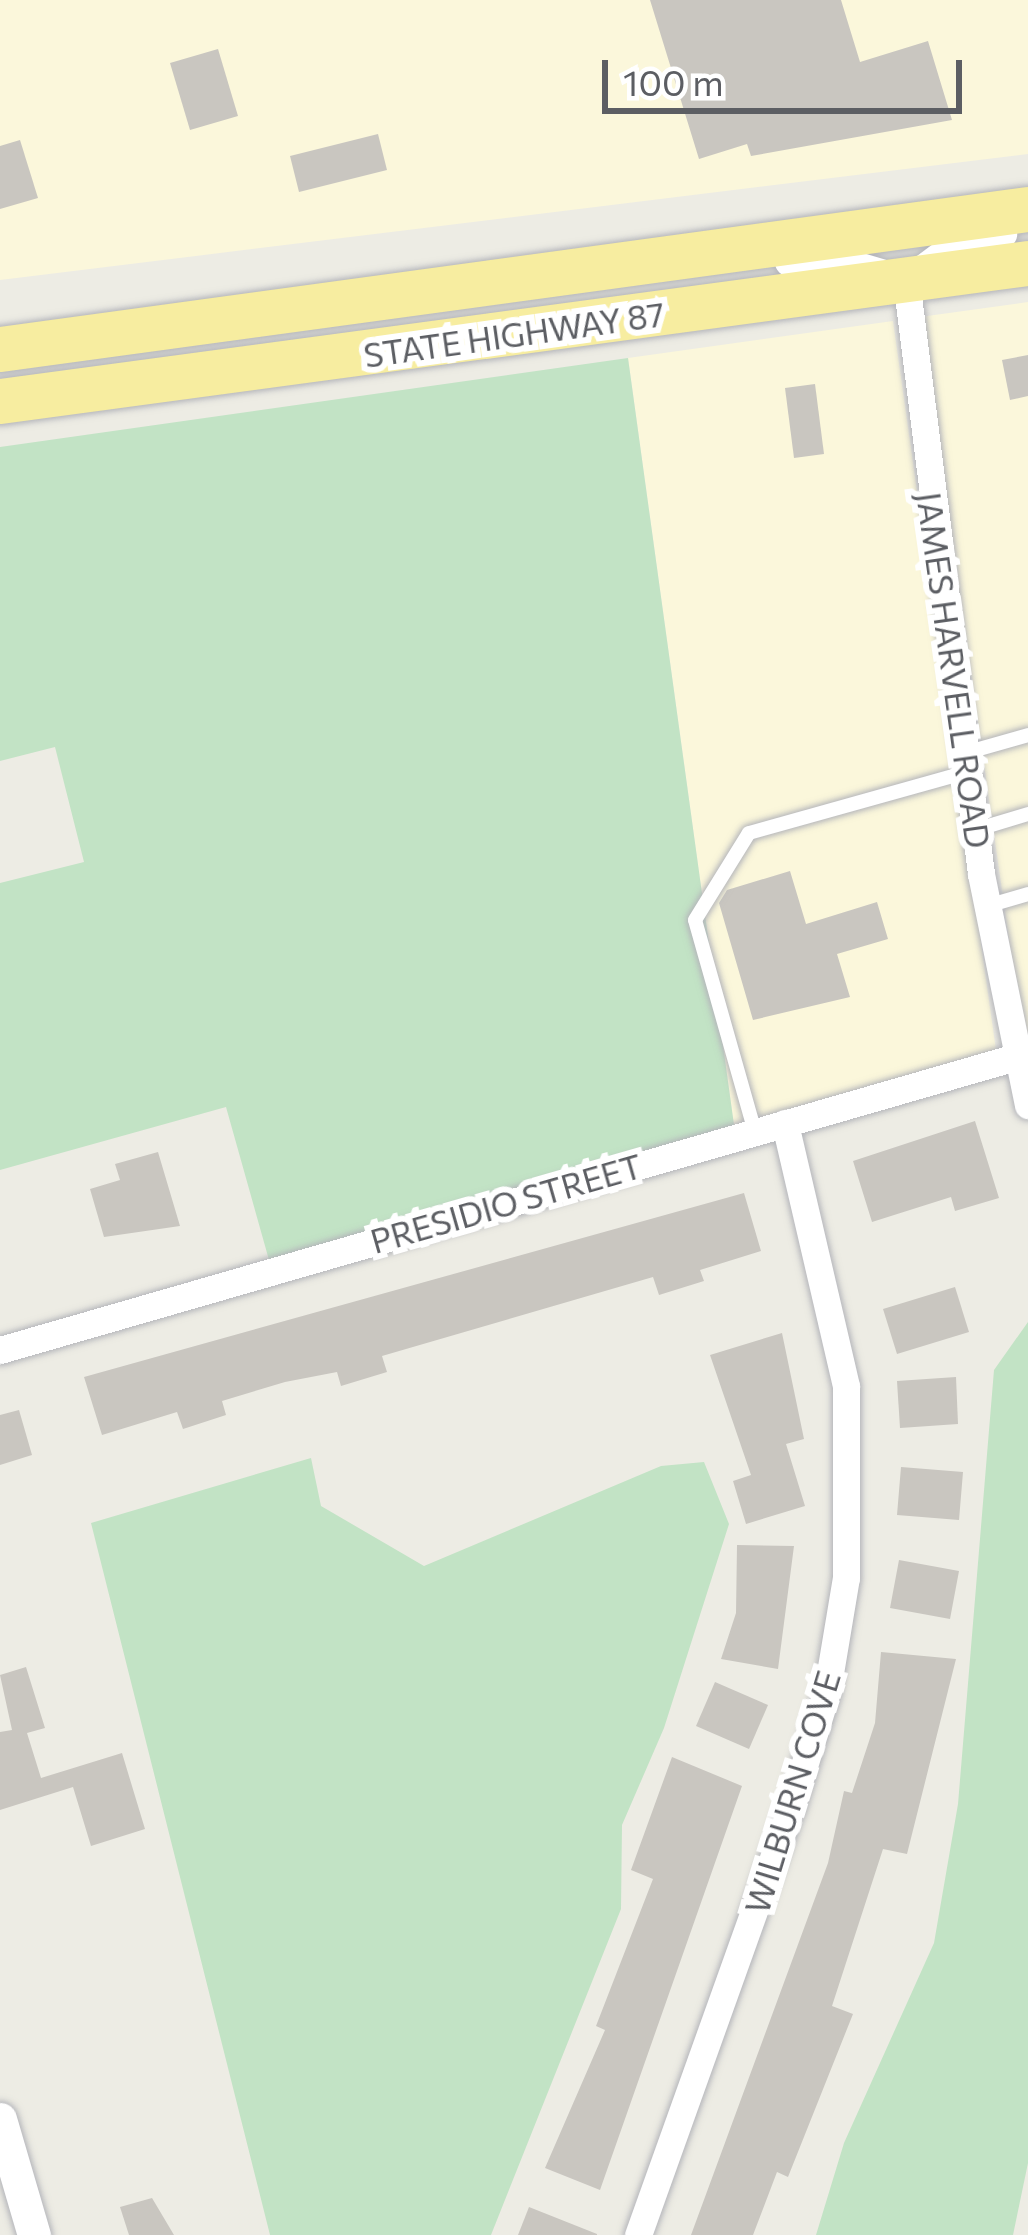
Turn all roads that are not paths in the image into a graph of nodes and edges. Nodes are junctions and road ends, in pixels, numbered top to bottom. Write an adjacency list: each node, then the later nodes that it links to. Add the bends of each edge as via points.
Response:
1 (1028, 209): 5 (highway)
2 (1028, 230): 4 (street, via 963,242)
3 (1028, 263): 4 (highway, STATE HIGHWAY 87)
4 (906, 280): 5 (street, via 806,260 567,295); 7 (highway, STATE HIGHWAY 87); 9 (street, JAMES HARVELL ROAD)
5 (374, 301): 6 (highway)
6 (0, 349)
7 (0, 401)
8 (1028, 735): 9 (lane)
9 (966, 763): 11 (street, JAMES HARVELL ROAD); 17 (lane, via 749,833 695,920)
10 (1028, 814): 11 (lane)
11 (975, 830): 13 (street, JAMES HARVELL ROAD)
12 (1028, 894): 13 (lane)
13 (986, 907): 14 (street, JAMES HARVELL ROAD)
14 (1012, 1058): 15 (street, JAMES HARVELL ROAD); 16 (street, PRESIDIO STREET)
15 (1028, 1105)
16 (784, 1123): 17 (street, PRESIDIO STREET); 21 (street, WILBURN COVE, via 846,1386 846,1578 827,1691 792,1805)
17 (755, 1132): 18 (street, PRESIDIO STREET)
18 (0, 1350)
19 (0, 2119): 20 (street)
20 (34, 2235)
21 (638, 2235)

